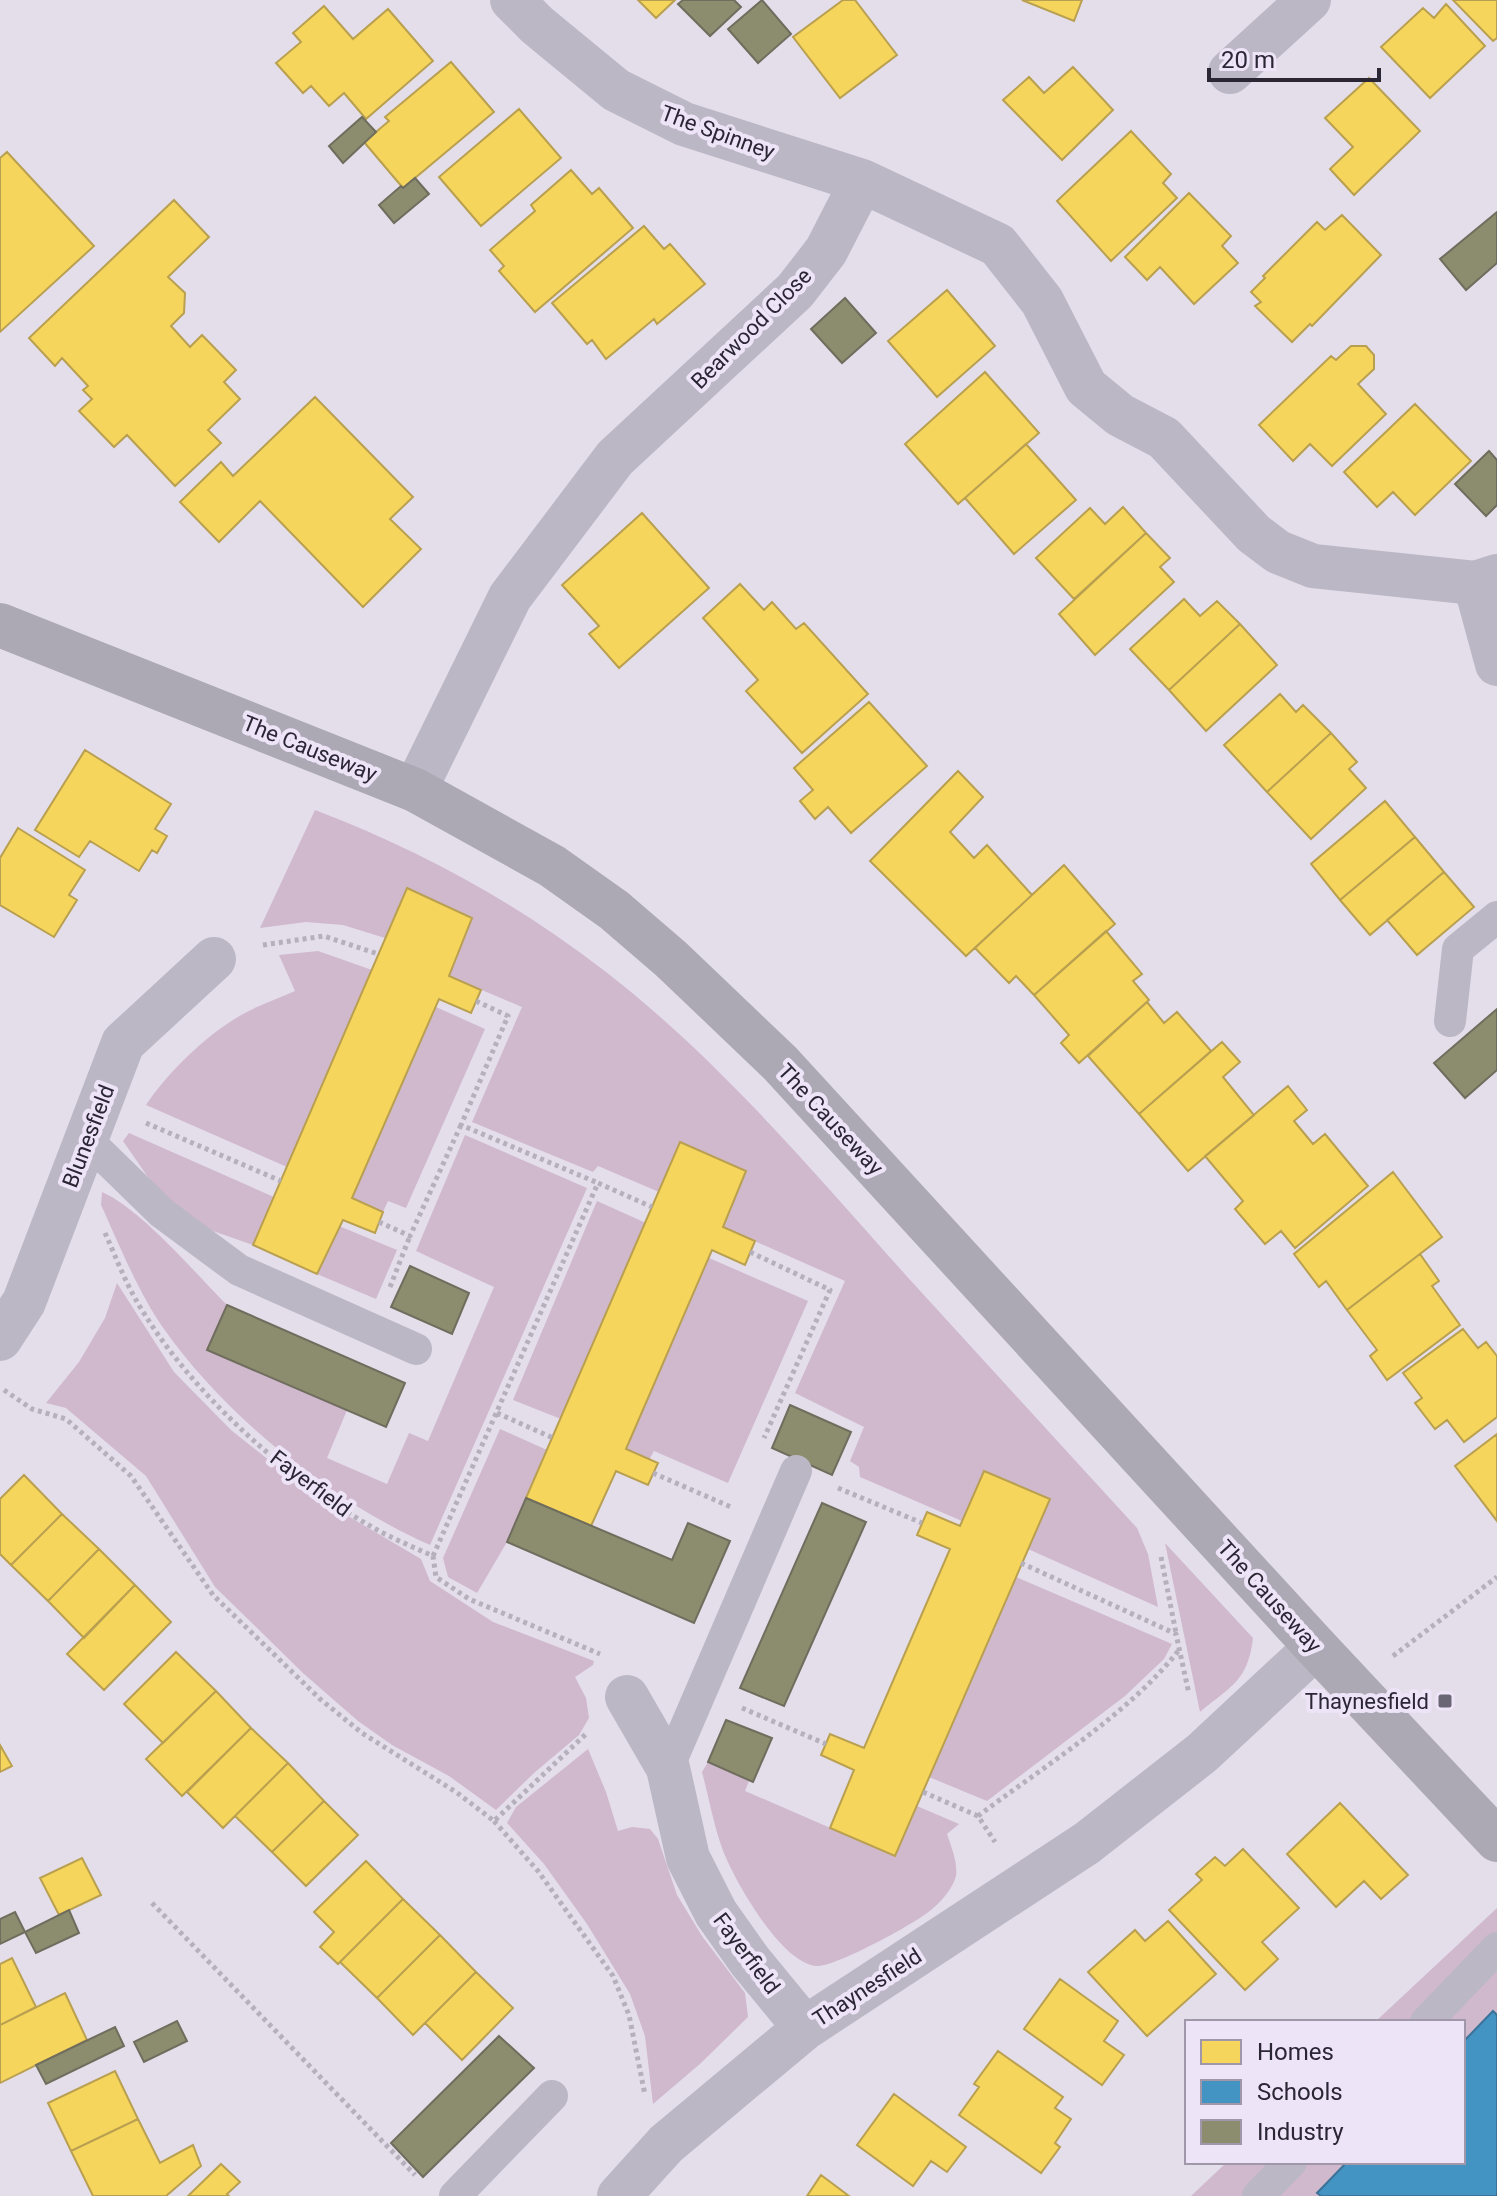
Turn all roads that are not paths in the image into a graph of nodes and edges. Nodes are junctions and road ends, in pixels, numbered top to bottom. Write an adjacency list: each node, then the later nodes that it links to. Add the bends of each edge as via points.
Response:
1 (512, 0): 4 (street, The Spinney, via 616,90 684,124)
2 (1309, 0): 3 (street)
3 (1230, 72)
4 (862, 181): 5 (street, via 998,245 1042,301 1086,387 1120,415 1164,438 1254,534 1278,552 1313,566); 8 (street, Bearwood Close, via 826,251 795,291 615,458 510,597)
5 (1486, 579): 7 (street)
6 (0, 625): 8 (main road, The Causeway)
7 (1497, 664)
8 (415, 790): 16 (main road, The Causeway, via 552,866 671,959 780,1063)
9 (1497, 917): 11 (lane, via 1458,949)
10 (214, 959): 12 (street, Blunesfield, via 123,1043)
11 (1450, 1021)
12 (88, 1138): 13 (street, Blunesfield, via 24,1302); 14 (lane, via 162,1213 239,1270)
13 (0, 1339)
14 (416, 1349)
15 (796, 1471): 18 (lane)
16 (1316, 1647): 19 (main road, The Causeway); 22 (street, Thaynesfield, via 1202,1753 1087,1843)
17 (627, 1697): 18 (street, Fayerfield)
18 (668, 1768): 22 (street, Fayerfield, via 688,1858 716,1913)
19 (1497, 1840)
20 (1497, 1948): 21 (lane)
21 (1428, 2020)
22 (805, 2028): 26 (street, Thaynesfield, via 666,2144)
23 (552, 2096): 25 (lane)
24 (1289, 2164): 27 (lane)
25 (455, 2196)
26 (619, 2196)
27 (1258, 2196)

